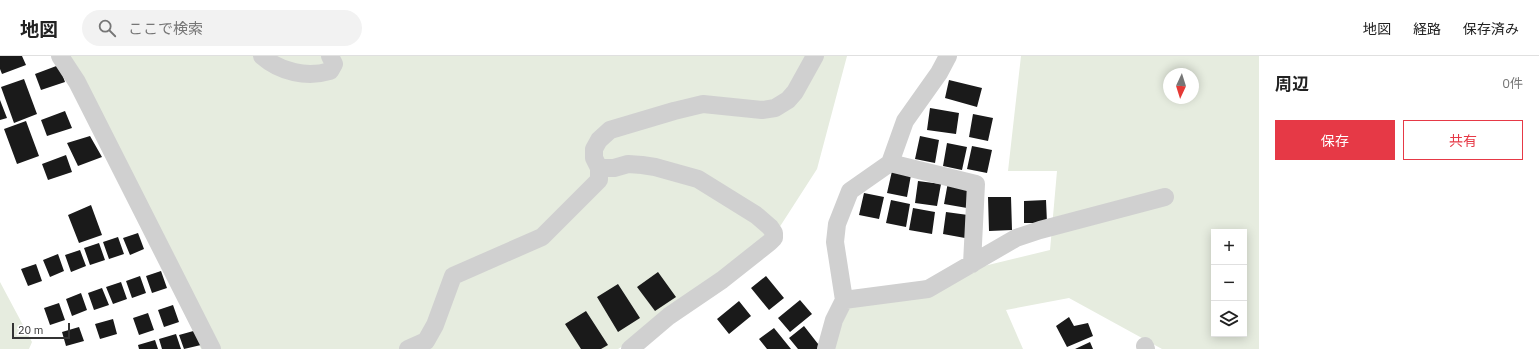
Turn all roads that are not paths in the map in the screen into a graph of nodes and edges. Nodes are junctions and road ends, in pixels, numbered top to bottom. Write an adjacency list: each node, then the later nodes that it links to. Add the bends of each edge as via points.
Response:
1 (60, 56): 11 (street, via 77,82)
2 (262, 56): 3 (street, via 271,64 306,74 330,71 334,64)
3 (330, 56)
4 (815, 56): 7 (street, via 795,92 775,108 762,110 703,104 610,130 594,149 594,158)
5 (948, 56): 6 (street, via 905,121)
6 (890, 163): 9 (street, via 976,184); 10 (street, via 850,191 837,224 835,242)
7 (599, 168): 12 (street, via 599,180 542,237 453,276 435,325 426,341); 13 (street, via 642,165 698,179 756,215 770,226 774,233 774,238 770,242 722,280 669,316)
8 (1165, 197): 9 (street, via 1016,238)
9 (972, 264): 10 (street, via 928,289)
10 (844, 300): 14 (street, via 834,320)
11 (212, 349)
12 (408, 349)
13 (630, 349)
14 (826, 349)

